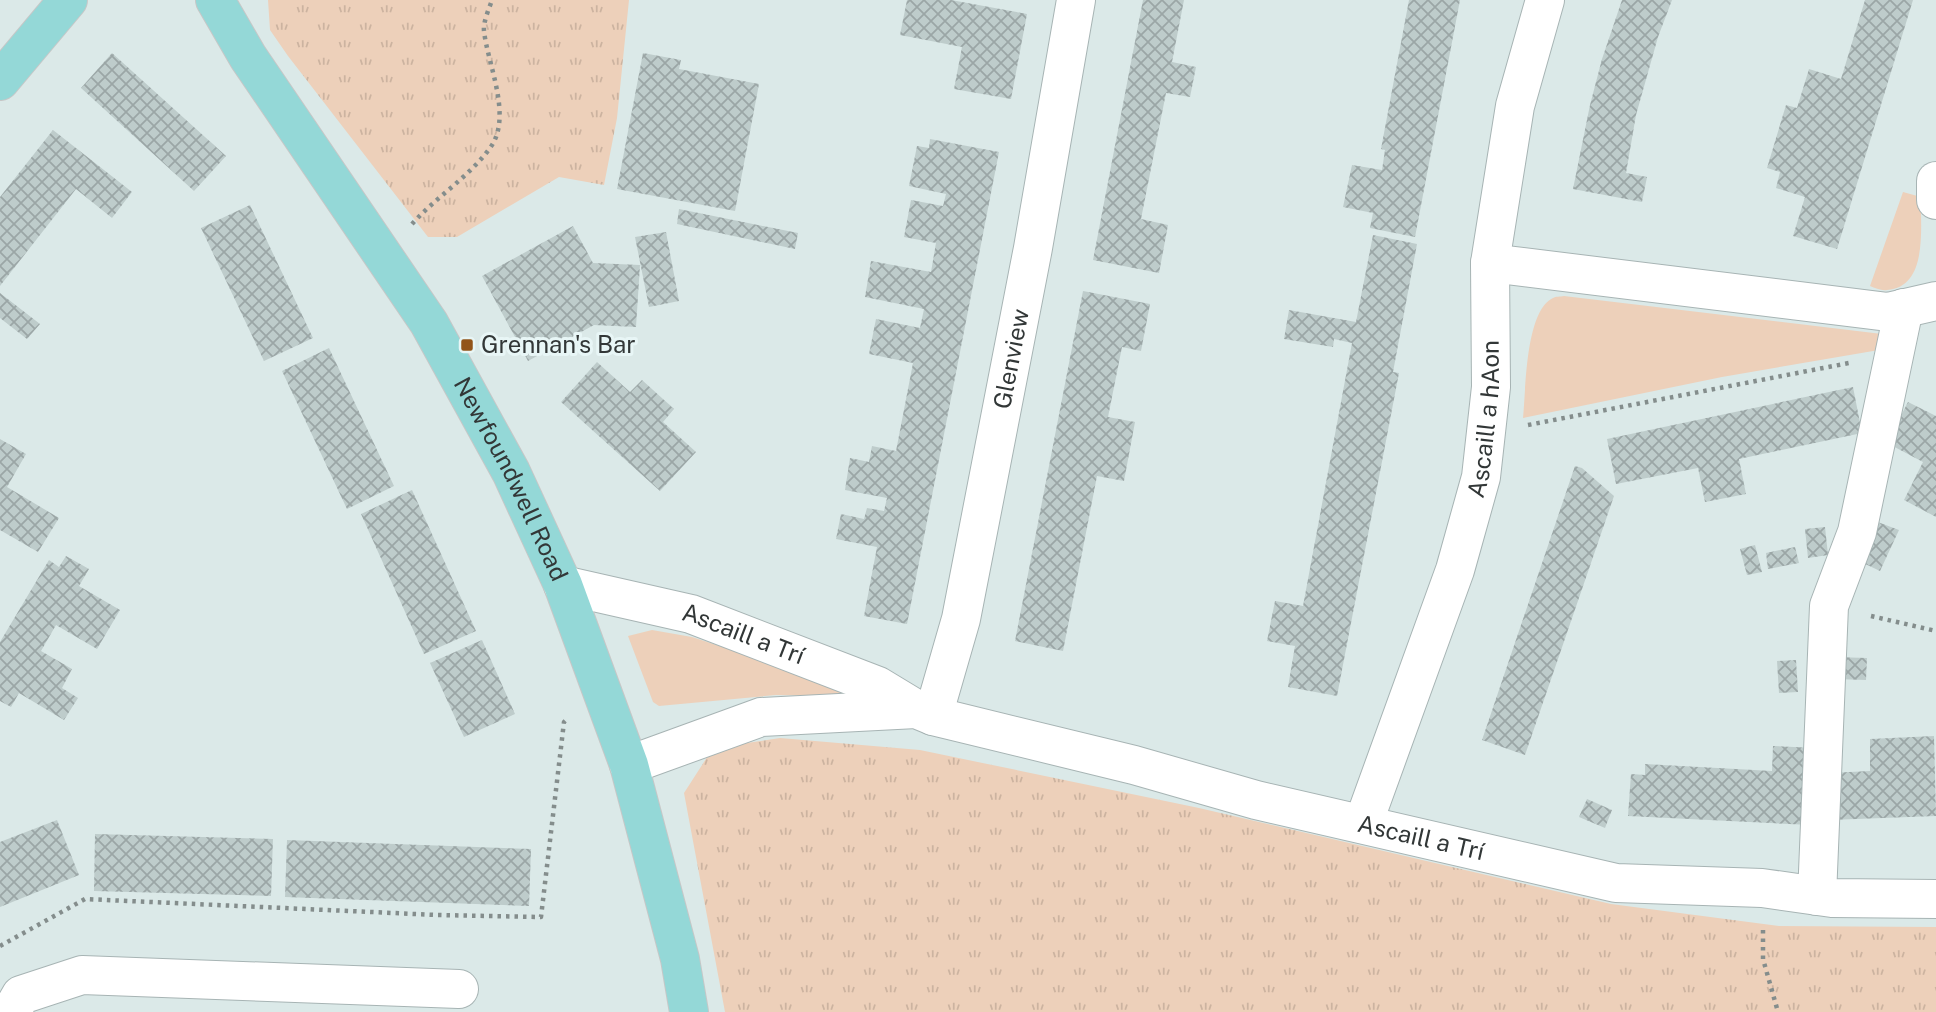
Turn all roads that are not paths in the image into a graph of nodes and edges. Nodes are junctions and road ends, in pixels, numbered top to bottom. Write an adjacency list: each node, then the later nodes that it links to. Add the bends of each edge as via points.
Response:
1 (68, 0): 5 (main road)
2 (215, 0): 10 (main road, Newfoundwell Road, via 248,57 429,323 511,472)
3 (1076, 0): 11 (street, Glenview, via 961,619)
4 (1545, 0): 8 (street, Ascaill a hAon, via 1515,106)
5 (0, 81)
6 (1936, 180): 7 (street)
7 (1936, 200)
8 (1490, 264): 9 (street, via 1888,312); 13 (street, Ascaill a hAon, via 1490,387 1481,477 1455,570)
9 (1920, 304): 14 (street, via 1895,355 1857,532 1829,606)
10 (563, 585): 11 (street, Ascaill a Trí, via 691,614 878,686); 12 (main road, Newfoundwell Road)
11 (925, 712): 12 (street, Ascaill a Trí, via 761,717); 13 (street, Ascaill a Trí)
12 (629, 765): 19 (main road, Newfoundwell Road, via 680,959)
13 (1363, 824): 14 (street, Ascaill a Trí, via 1616,883 1762,888)
14 (1816, 895): 15 (street, Ascaill a Trí)
15 (1936, 899)
16 (459, 989): 17 (street)
17 (382, 999): 18 (street, via 82,975 21,995)
18 (11, 1012)
19 (689, 1012)

